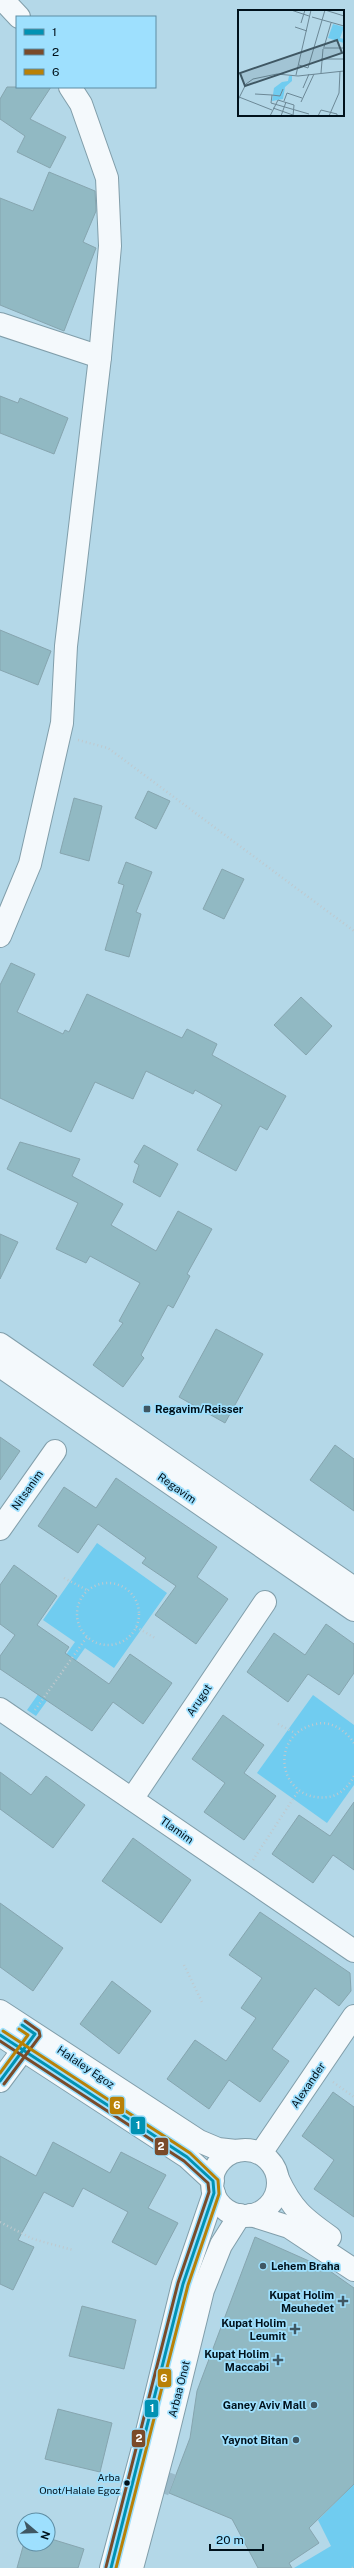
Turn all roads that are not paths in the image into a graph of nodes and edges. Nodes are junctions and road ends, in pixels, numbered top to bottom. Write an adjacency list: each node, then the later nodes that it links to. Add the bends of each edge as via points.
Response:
1 (3, 0): 2 (street)
2 (18, 16)
3 (71, 88): 5 (street, via 81,104 107,178 110,246)
4 (0, 324): 5 (street)
5 (100, 357): 6 (street, via 66,646 62,723 30,864)
6 (0, 936)
7 (0, 1344): 11 (street, Regavim)
8 (0, 1366): 13 (street, Regavim)
9 (55, 1450): 10 (street, Nitsanim)
10 (0, 1529)
11 (354, 1588)
12 (265, 1602): 15 (street, Arugot)
13 (354, 1610)
14 (0, 1709): 15 (street, Tlamim)
15 (132, 1799): 16 (street, Tlamim, via 242,1876)
16 (352, 1946)
17 (0, 2011): 20 (street, Halaley Egoz)
18 (354, 2016): 23 (street, Alexander)
19 (0, 2034): 20 (street, Halaley Egoz)
20 (29, 2042): 21 (street); 22 (street, Halaley Egoz, via 199,2141 218,2149); 25 (street, Halaley Egoz, via 187,2157)
21 (0, 2081)
22 (236, 2151): 23 (street, via 251,2150); 25 (street, via 220,2162)
23 (261, 2153): 24 (street, via 275,2168)
24 (278, 2179): 26 (street, via 275,2198 260,2212); 27 (street, via 288,2202 310,2224)
25 (213, 2187): 26 (street, via 224,2208); 29 (street, Arbaa Onot, via 183,2284)
26 (246, 2215): 28 (street, via 289,2227); 30 (street, Arbaa Onot, via 221,2245 203,2290 160,2481)
27 (354, 2253)
28 (354, 2270)
29 (111, 2568)
30 (132, 2568)

